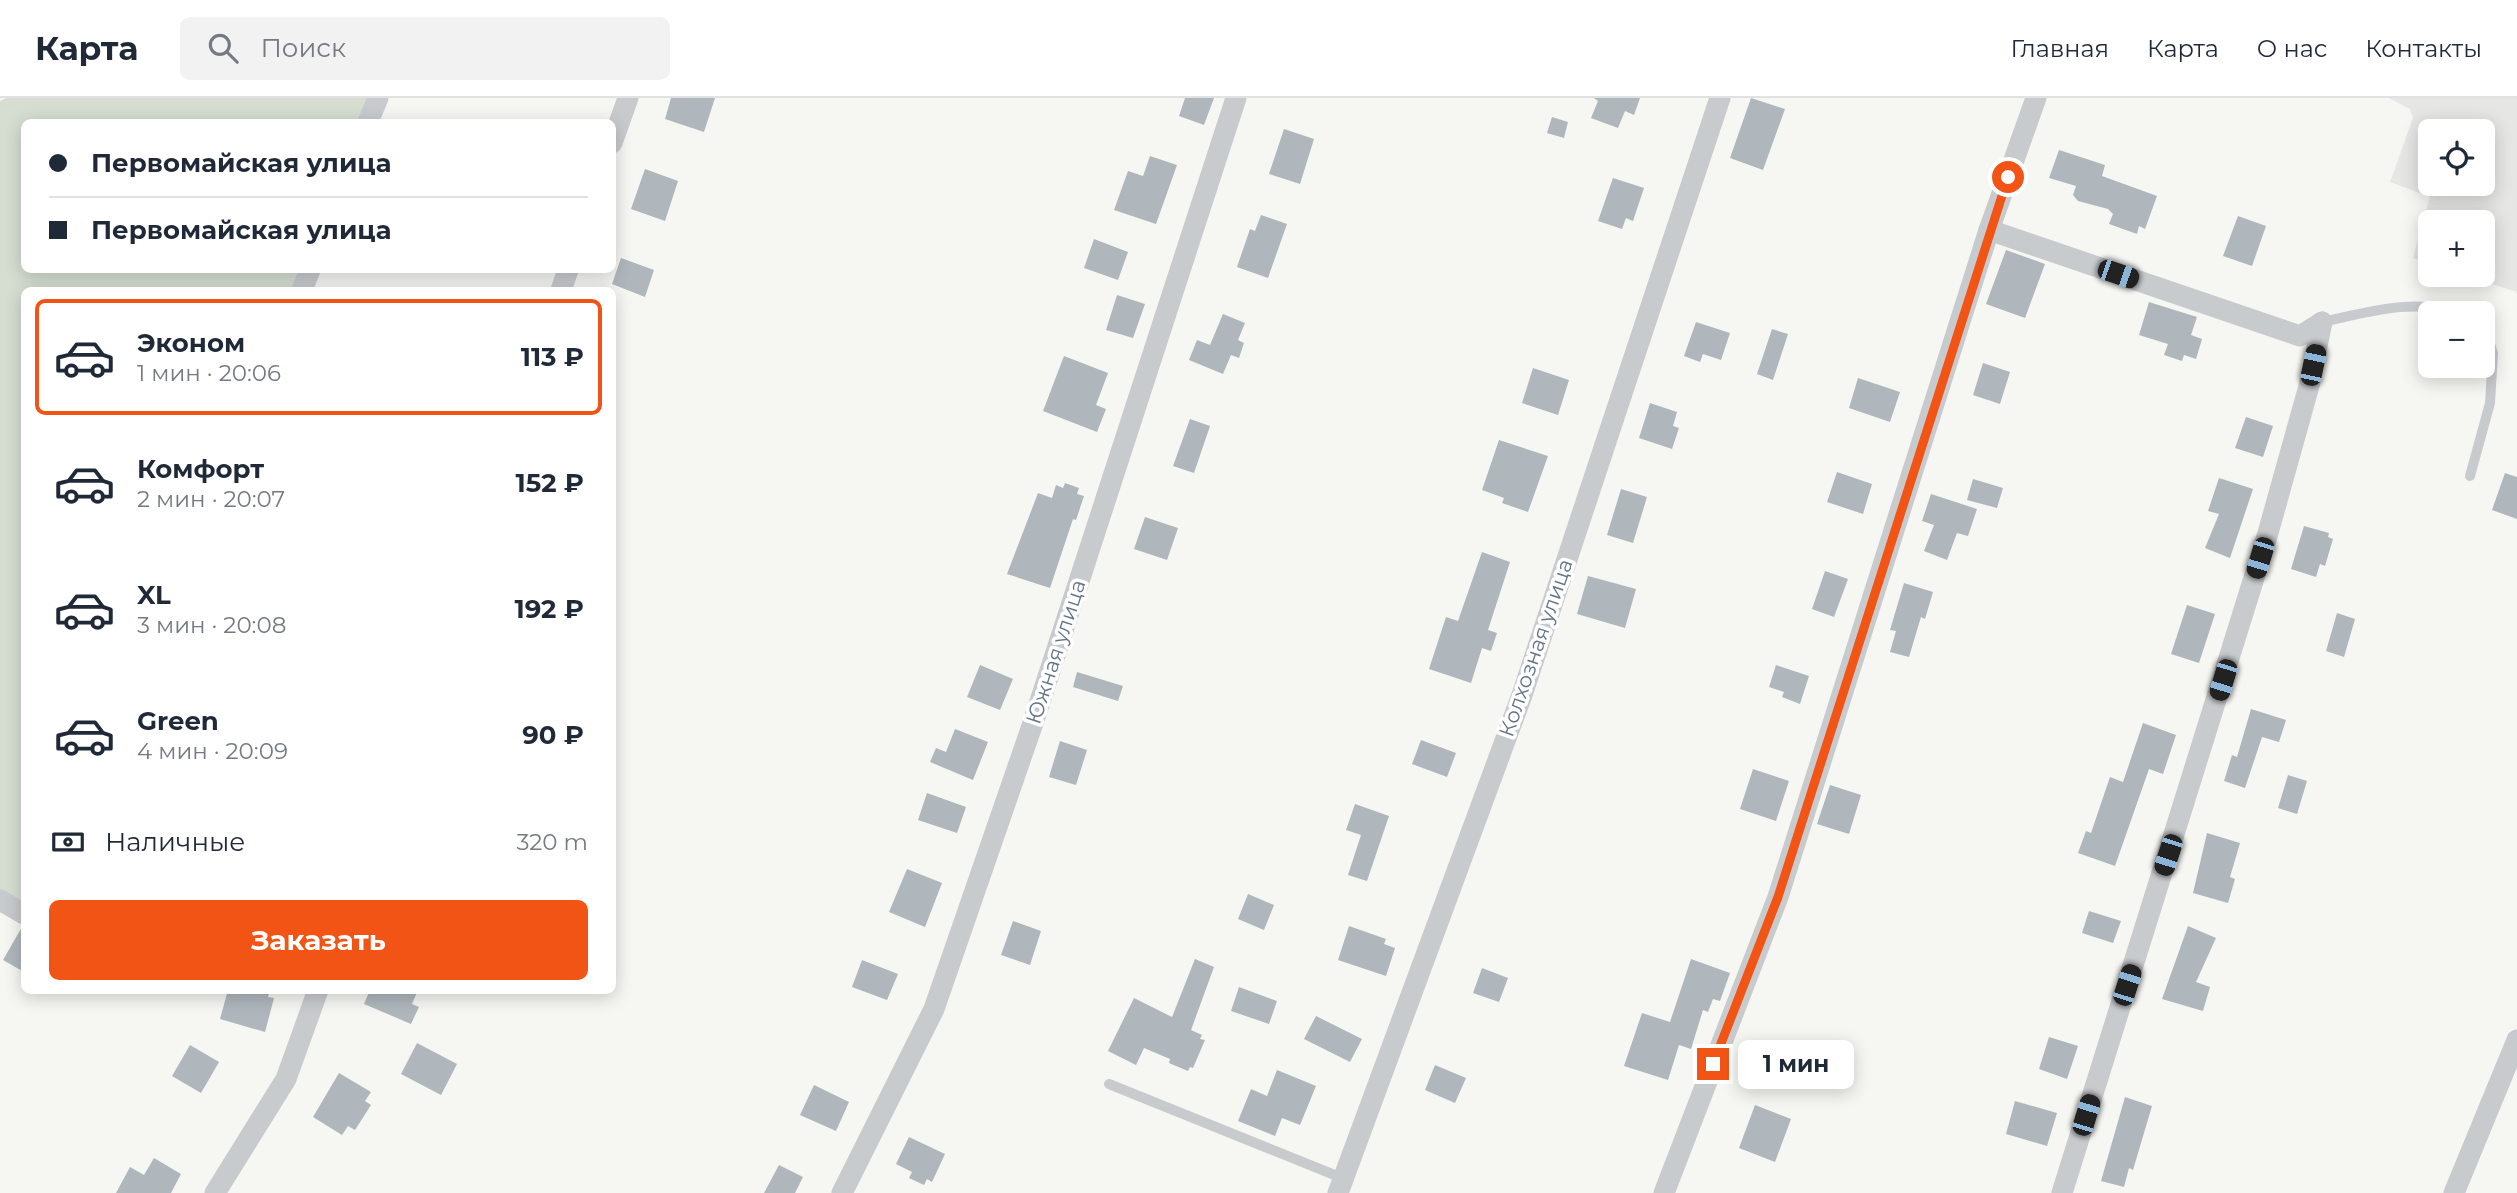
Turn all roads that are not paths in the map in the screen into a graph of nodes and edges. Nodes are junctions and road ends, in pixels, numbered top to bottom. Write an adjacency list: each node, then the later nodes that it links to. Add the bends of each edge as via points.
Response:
1 (378, 98): 6 (street)
2 (628, 98): 7 (street)
3 (1236, 98): 20 (street, Южная улица, via 1033,723 934,1009)
4 (1720, 98): 18 (street, Колхозная улица, via 1522,695)
5 (2036, 98): 8 (street)
6 (369, 119)
7 (616, 132)
8 (1989, 230): 10 (street, via 2300,336); 21 (street, via 1778,897)
9 (2418, 305): 10 (lane)
10 (2322, 322): 22 (street, via 2268,533)
11 (2492, 378): 12 (lane, via 2490,403)
12 (2470, 476)
13 (0, 900): 14 (street)
14 (21, 912)
15 (317, 994): 19 (street, via 286,1079)
16 (2517, 1040): 23 (street)
17 (1110, 1084): 18 (lane)
18 (1340, 1185)
19 (215, 1193)
20 (842, 1193)
21 (1664, 1193)
22 (2062, 1193)
23 (2454, 1193)

